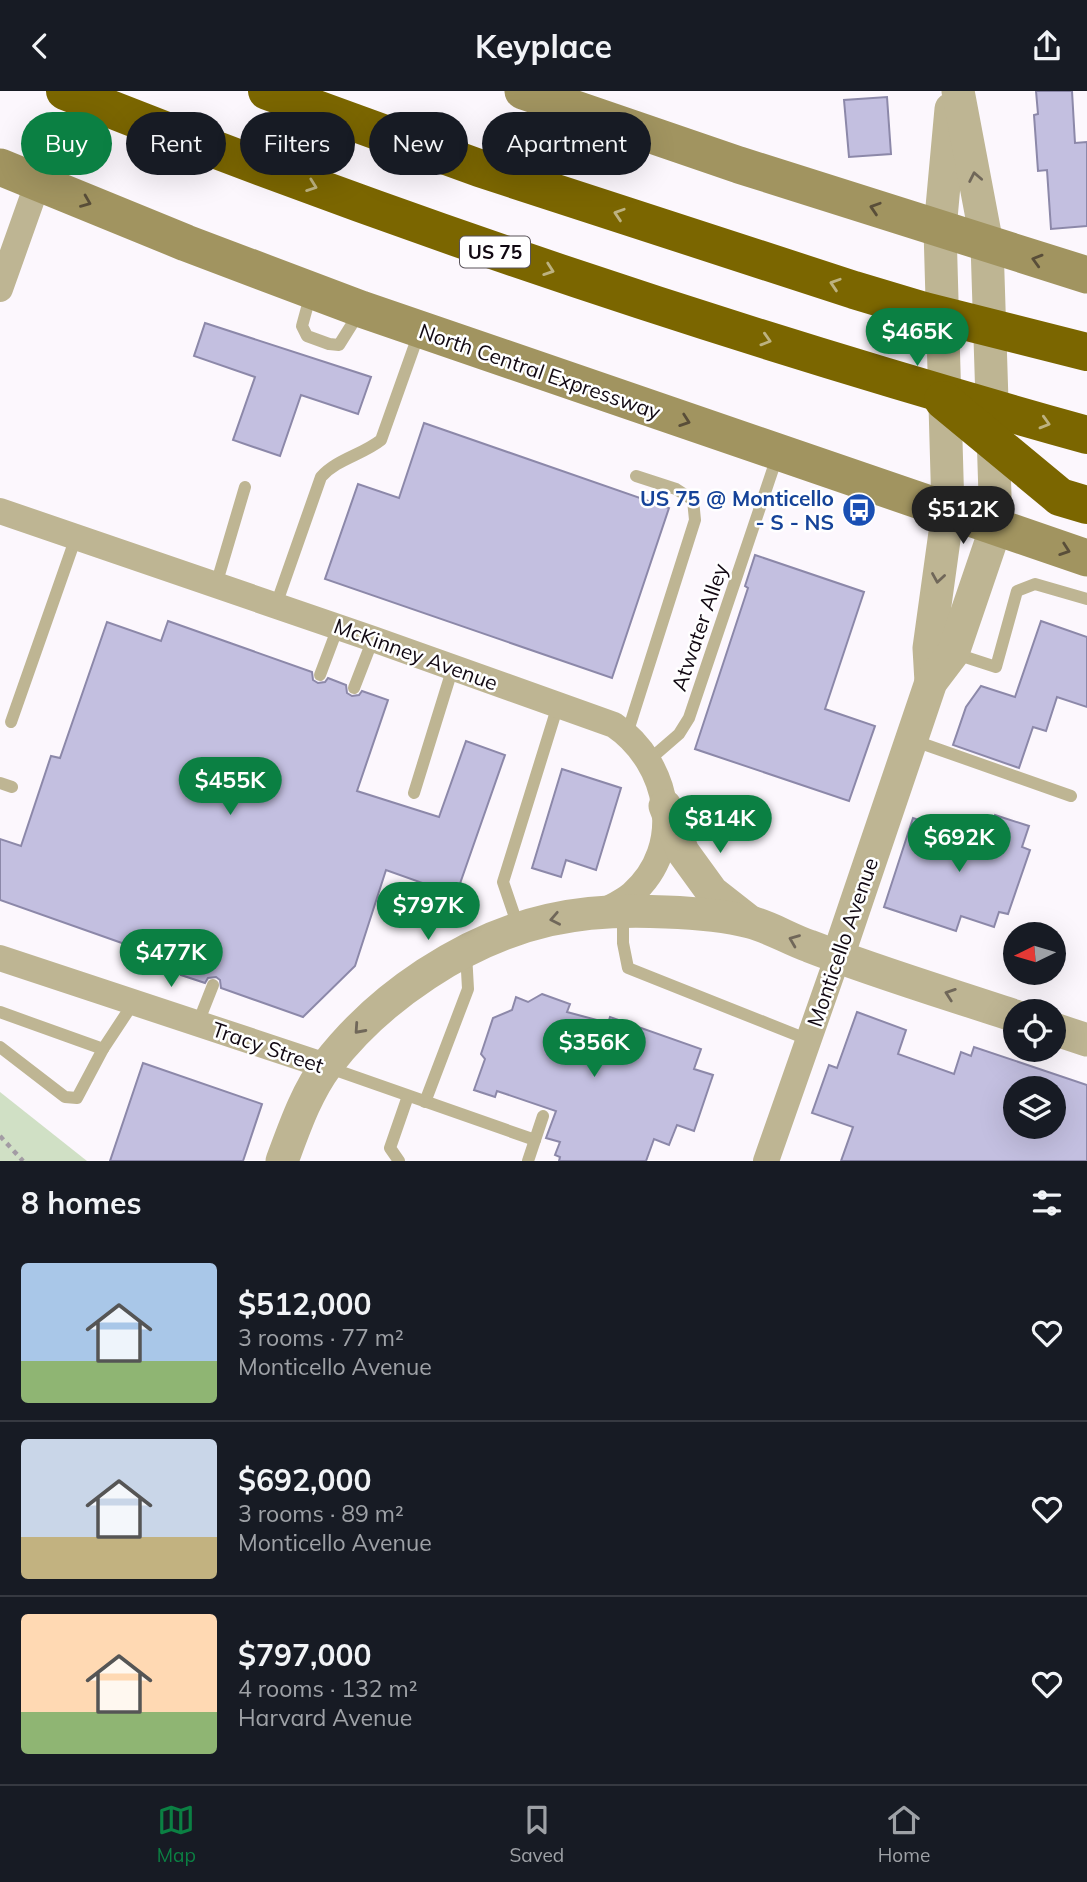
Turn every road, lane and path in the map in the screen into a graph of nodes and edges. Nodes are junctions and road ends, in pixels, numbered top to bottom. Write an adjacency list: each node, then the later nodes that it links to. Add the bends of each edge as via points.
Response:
1 (65, 91): 14 (highway, US 75, one-way to 14, via 470,243)
2 (267, 91): 13 (highway, one-way to 2, via 854,291 479,168)
3 (523, 91): 8 (main road, one-way to 3, via 739,165)
4 (952, 91): 8 (street, Monticello Avenue)
5 (958, 91): 9 (street, Monticello Avenue, one-way to 5)
6 (0, 167): 7 (main road, North Central Expressway)
7 (38, 182): 11 (street); 12 (main road, North Central Expressway, one-way to 12)
8 (940, 245): 9 (main road); 21 (street, Monticello Avenue)
9 (988, 258): 10 (main road, one-way to 9); 22 (street, Monticello Avenue)
10 (1087, 275)
11 (0, 289)
12 (420, 330): 16 (main road, North Central Expressway, one-way to 16); 27 (lane, via 381,440 331,466 321,477)
13 (1087, 352)
14 (932, 392): 15 (highway, US 75, one-way to 15); 19 (highway, via 1060,497)
15 (1087, 435)
16 (778, 453): 21 (main road, North Central Expressway); 39 (lane, Atwater Alley, via 689,718 679,734)
17 (636, 476): 37 (lane, via 693,499 695,520)
18 (245, 487): 25 (lane)
19 (1087, 505)
20 (0, 511): 23 (street, McKinney Avenue)
21 (948, 511): 22 (main road, North Central Expressway); 33 (street, Monticello Avenue, one-way to 33, via 929,648)
22 (996, 527): 24 (main road, North Central Expressway, one-way to 24); 30 (street, Monticello Avenue)
23 (76, 537): 25 (street, McKinney Avenue); 36 (lane)
24 (1087, 558)
25 (216, 585): 27 (street, McKinney Avenue)
26 (1087, 599): 30 (lane, via 1035,584 1017,591 996,667)
27 (276, 605): 28 (street, McKinney Avenue)
28 (338, 627): 29 (street, McKinney Avenue); 32 (lane)
29 (373, 639): 31 (street, McKinney Avenue); 34 (lane)
30 (953, 653): 33 (street, Monticello Avenue)
31 (453, 667): 35 (street, McKinney Avenue); 40 (lane)
32 (320, 675)
33 (931, 682): 38 (street, Monticello Avenue)
34 (354, 688)
35 (558, 705): 37 (street, McKinney Avenue); 45 (lane, via 503,882)
36 (11, 722)
37 (627, 734): 39 (street, McKinney Avenue)
38 (911, 740): 41 (lane); 47 (street, Monticello Avenue)
39 (649, 760): 42 (street, McKinney Avenue)
40 (414, 793)
41 (1071, 796)
42 (665, 806): 43 (street, McKinney Avenue, via 664,839); 44 (street, via 683,852 712,891)
43 (625, 911): 44 (street, via 691,913); 45 (street, one-way to 45, via 549,920); 55 (lane, via 623,943 628,968)
44 (751, 922): 47 (street, one-way to 44)
45 (519, 929): 46 (street)
46 (466, 953): 59 (street, one-way to 59, via 412,982 373,1013); 61 (lane, via 468,989)
47 (838, 956): 52 (street, one-way to 47); 55 (street, Monticello Avenue)
48 (0, 958): 50 (street, Tracy Street)
49 (212, 985): 53 (lane)
50 (134, 1002): 53 (street, Tracy Street); 58 (lane)
51 (0, 1012): 58 (lane)
52 (1003, 1012)
53 (198, 1023): 59 (street, Tracy Street)
54 (1066, 1033): 56 (street)
55 (808, 1040): 69 (street, Monticello Avenue)
56 (1087, 1040)
57 (0, 1047): 58 (lane, via 65,1097 77,1098)
58 (103, 1049)
59 (326, 1066): 60 (lane, Tracy Street); 66 (street)
60 (408, 1096): 61 (lane, Tracy Street); 67 (lane, via 390,1149)
61 (425, 1102): 64 (lane, Tracy Street)
62 (543, 1116): 64 (lane)
63 (0, 1136): 65 (path)
64 (535, 1140): 68 (lane)
65 (23, 1161)
66 (282, 1161)
67 (399, 1161)
68 (528, 1161)
69 (766, 1161)

